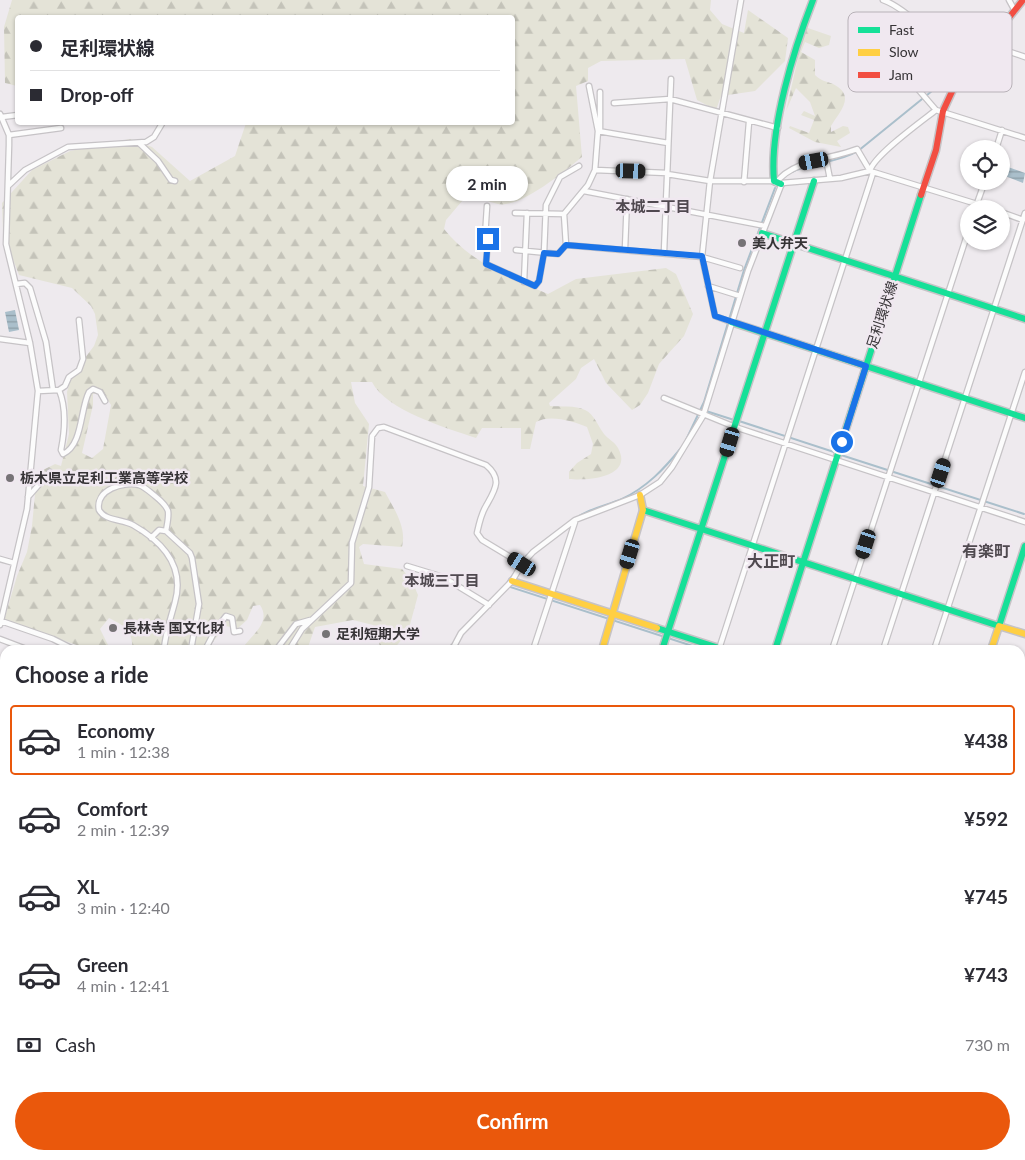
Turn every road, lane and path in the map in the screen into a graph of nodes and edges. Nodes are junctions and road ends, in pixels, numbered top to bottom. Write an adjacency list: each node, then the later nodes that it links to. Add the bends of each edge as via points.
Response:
1 (741, 0): 19 (street)
2 (813, 0): 25 (main road, via 797,42)
3 (883, 0): 7 (street)
4 (1009, 0): 6 (street)
5 (1023, 0): 6 (main road, 足利環状線)
6 (1014, 10): 8 (main road, 足利環状線)
7 (903, 12)
8 (1012, 13)
9 (1012, 53): 10 (street)
10 (1025, 57)
11 (671, 79): 16 (street)
12 (589, 86): 27 (street)
13 (600, 92): 27 (street)
14 (922, 92): 18 (street)
15 (949, 92): 18 (main road, 足利環状線)
16 (670, 99): 17 (street); 19 (street); 32 (street)
17 (614, 103)
18 (939, 111): 26 (street); 36 (street, via 886,152 871,166); 45 (main road, 足利環状線, via 937,146)
19 (721, 114): 22 (street); 40 (street)
20 (15, 115): 21 (street)
21 (1, 116): 28 (street)
22 (749, 122): 25 (street); 42 (street)
23 (161, 125): 31 (street, via 154,137)
24 (61, 128): 28 (street)
25 (778, 128): 43 (main road, via 772,171)
26 (1002, 130): 29 (street); 30 (street)
27 (598, 131): 32 (street); 35 (street)
28 (8, 135): 44 (street)
29 (1025, 138)
30 (999, 140)
31 (139, 143): 39 (street); 44 (street, via 68,147 31,166)
32 (668, 143): 37 (street)
33 (826, 159): 36 (street, via 857,149); 38 (street); 43 (street, via 803,163 782,174)
34 (579, 166): 54 (street, via 560,177)
35 (596, 170): 37 (street); 46 (street)
36 (871, 172): 38 (street); 45 (street); 70 (street)
37 (667, 173): 40 (street); 50 (street)
38 (830, 179): 41 (street)
39 (175, 181)
40 (710, 181): 42 (street); 56 (street)
41 (814, 181): 43 (street); 61 (main road)
42 (744, 182): 43 (street)
43 (777, 183): 59 (street)
44 (8, 186): 74 (street, via 6,244)
45 (925, 188): 48 (street); 72 (main road, 足利環状線)
46 (584, 191): 47 (street); 55 (street)
47 (627, 199): 50 (street); 63 (street)
48 (967, 200)
49 (487, 206): 73 (street, via 486,264)
50 (666, 207): 56 (street); 67 (street)
51 (515, 213): 52 (street)
52 (527, 213): 54 (street); 66 (street)
53 (1025, 213): 58 (street)
54 (544, 214): 55 (street); 68 (street)
55 (564, 214): 62 (street)
56 (706, 215): 59 (street); 69 (street)
57 (1010, 215): 58 (street)
58 (1024, 220): 78 (street)
59 (766, 224): 60 (street)
60 (762, 234): 61 (main road); 77 (street)
61 (794, 244): 70 (main road); 82 (main road)
62 (566, 245): 63 (street); 68 (street, via 558,254)
63 (625, 249): 67 (street)
64 (516, 250): 66 (street)
65 (962, 250): 76 (street)
66 (525, 251): 68 (street); 73 (street)
67 (664, 252): 69 (street)
68 (544, 253): 73 (street, via 539,281 535,286)
69 (702, 256): 71 (street); 75 (street)
70 (846, 259): 72 (main road); 85 (street)
71 (740, 268)
72 (895, 276): 76 (main road); 86 (main road, 足利環状線)
73 (524, 282)
74 (16, 284): 84 (street); 89 (street, via 25,283 30,288 46,342)
75 (708, 286): 77 (street); 81 (street, via 715,316)
76 (947, 292): 78 (main road); 88 (street)
77 (740, 296): 81 (street)
78 (994, 309): 79 (main road); 93 (street)
79 (1025, 319)
80 (79, 320): 90 (street, via 82,365)
81 (731, 322): 82 (main road); 96 (street)
82 (766, 333): 85 (main road); 98 (main road)
83 (0, 339): 84 (street)
84 (30, 343): 91 (street)
85 (816, 350): 86 (main road); 99 (street)
86 (866, 366): 88 (main road); 100 (main road, 足利環状線)
87 (1025, 372): 95 (street)
88 (918, 382): 93 (main road); 102 (street)
89 (53, 390): 90 (street); 91 (street)
90 (59, 390): 94 (street, via 64,416 63,454 76,437 90,392 97,390)
91 (38, 391): 105 (street)
92 (664, 398): 96 (street)
93 (965, 398): 95 (main road); 103 (street)
94 (105, 401)
95 (1012, 413): 97 (main road); 106 (street)
96 (703, 416): 98 (street); 104 (street, via 672,468 660,482)
97 (1025, 418)
98 (735, 427): 99 (street); 110 (main road)
99 (785, 444): 100 (street); 113 (street)
100 (836, 461): 102 (street); 116 (main road, 足利環状線)
101 (50, 472): 105 (street)
102 (888, 476): 103 (street); 120 (street)
103 (934, 492): 106 (street); 123 (street)
104 (640, 495): 107 (main road); 108 (street)
105 (28, 497): 117 (street)
106 (981, 508): 109 (street); 125 (street)
107 (643, 510): 110 (main road); 127 (main road)
108 (575, 520): 118 (street); 122 (street)
109 (1025, 522)
110 (702, 529): 113 (main road); 132 (main road)
111 (166, 531): 112 (street, via 156,532); 112 (street, via 166,508 141,486 123,484 105,492 99,502 100,513 132,525); 138 (street, via 190,553 196,571 199,614)
112 (151, 538): 137 (street, via 169,555 177,574 176,599)
113 (753, 545): 116 (main road); 147 (street)
114 (1025, 546): 130 (main road)
115 (0, 559): 117 (street)
116 (803, 562): 120 (main road); 148 (main road, 足利環状線)
117 (14, 563): 126 (street)
118 (522, 564): 121 (street); 128 (street, via 482,540 477,533 497,487 493,470 384,427 378,428 372,436 369,487 352,543 351,583)
119 (407, 566): 124 (street, via 443,578)
120 (855, 578): 123 (main road); 149 (street)
121 (512, 581): 122 (main road); 124 (street)
122 (551, 593): 127 (main road); 143 (street)
123 (901, 593): 125 (main road); 150 (street)
124 (489, 606): 142 (street, via 460,633)
125 (948, 608): 130 (main road); 151 (street)
126 (1, 613): 129 (street)
127 (612, 614): 132 (main road); 144 (main road)
128 (311, 620): 140 (street, via 296,624); 141 (street)
129 (0, 623): 136 (street)
130 (999, 626): 133 (main road); 152 (main road)
131 (240, 631): 139 (street, via 234,632 232,618 226,616)
132 (668, 631): 145 (main road); 146 (main road)
133 (1025, 634)
134 (0, 639): 135 (street)
135 (16, 645)
136 (65, 645)
137 (165, 645)
138 (192, 645)
139 (207, 645)
140 (280, 645)
141 (293, 645)
142 (454, 645)
143 (535, 645)
144 (603, 645)
145 (664, 645)
146 (709, 645)
147 (722, 645)
148 (777, 645)
149 (834, 645)
150 (885, 645)
151 (936, 645)
152 (993, 645)

